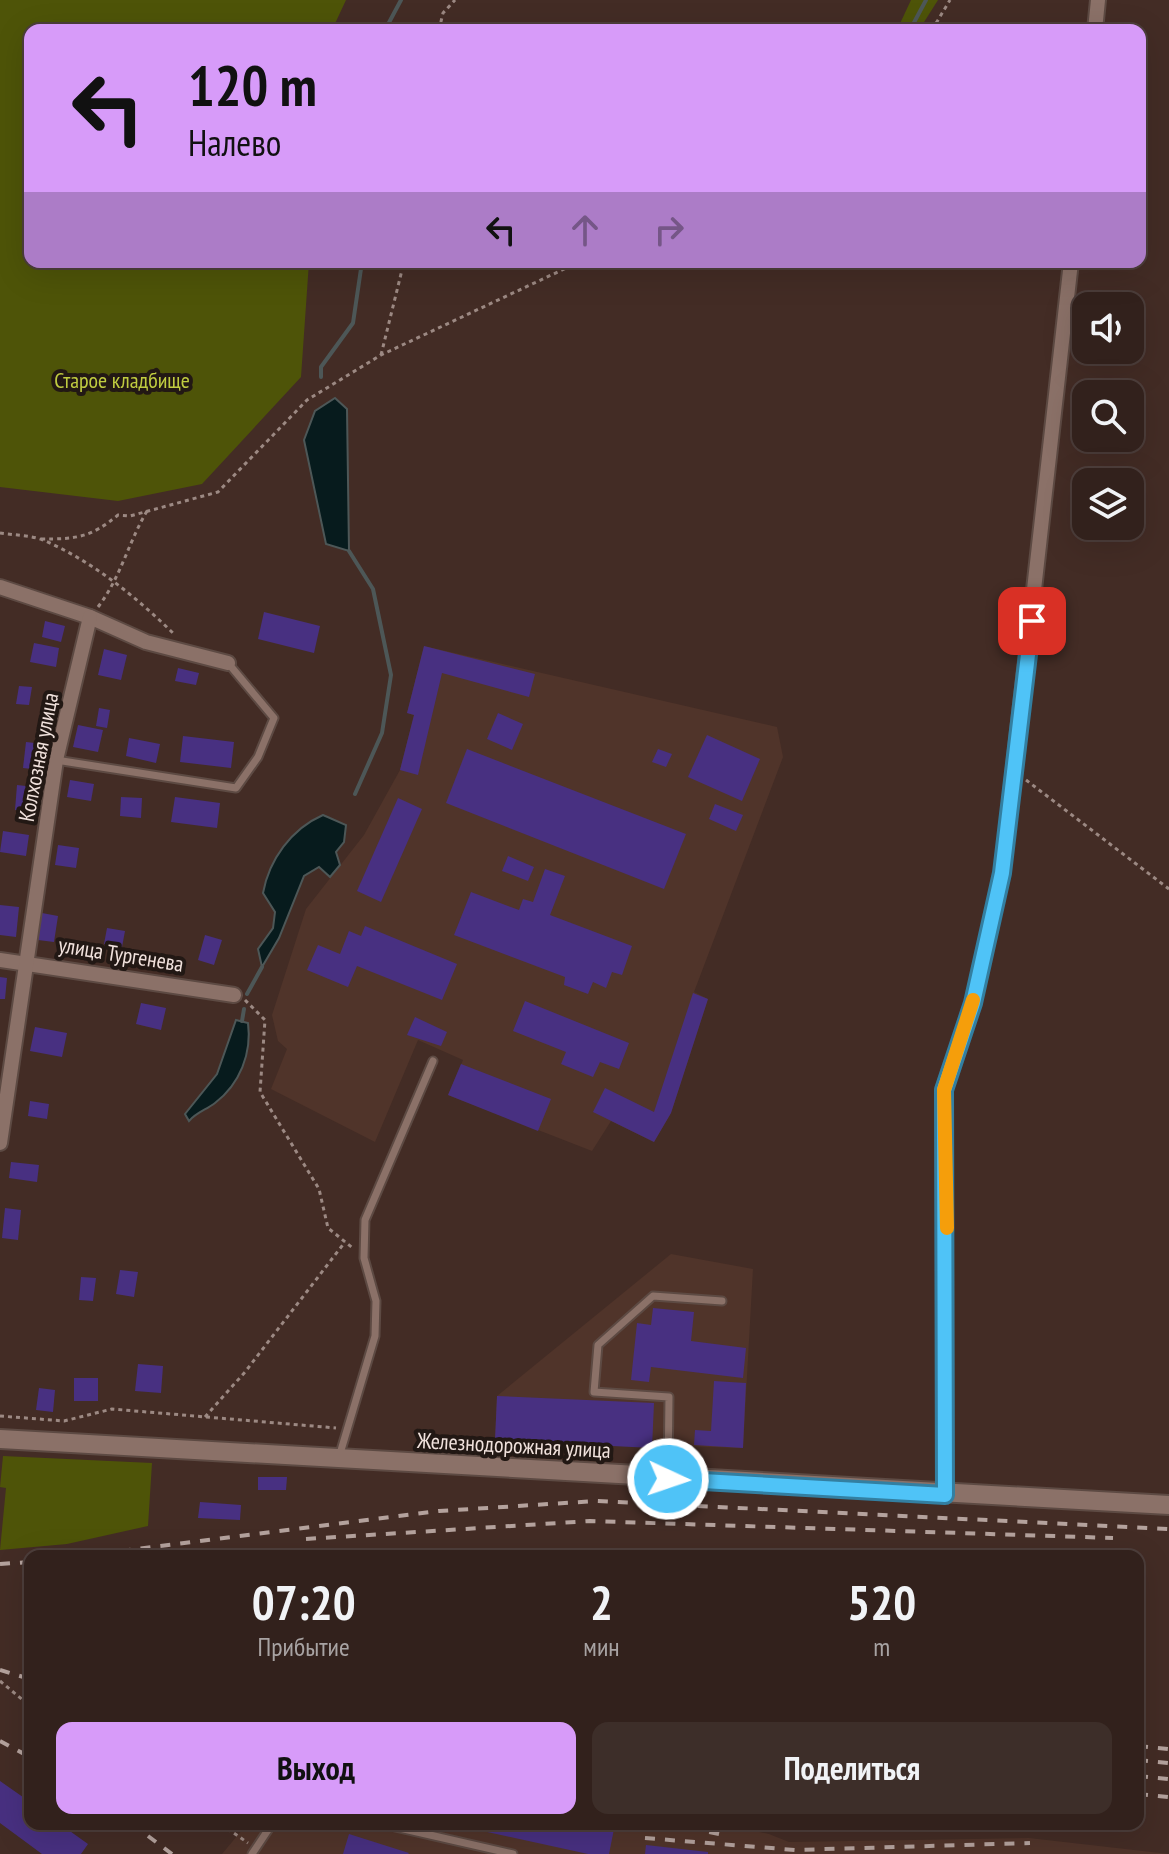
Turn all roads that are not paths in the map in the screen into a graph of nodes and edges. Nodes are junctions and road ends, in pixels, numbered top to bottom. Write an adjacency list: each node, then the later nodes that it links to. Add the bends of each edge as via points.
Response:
1 (1098, 0): 2 (street)
2 (1096, 24)
3 (1070, 268): 17 (street, via 1002,873 973,1003 944,1090)
4 (0, 587): 5 (street)
5 (90, 617): 6 (street, via 146,642); 7 (street, Колхозная улица)
6 (228, 663): 7 (lane, via 274,718 258,757 236,788)
7 (56, 760): 9 (street, Колхозная улица)
8 (0, 960): 9 (street, улица Тургенева)
9 (26, 962): 10 (street, улица Тургенева); 12 (street, Колхозная улица)
10 (234, 995)
11 (433, 1061): 15 (lane, via 365,1220 364,1258 376,1301 375,1336)
12 (0, 1143)
13 (722, 1301): 16 (lane, via 653,1296 598,1345 594,1392 669,1397)
14 (0, 1439): 15 (street, Железнодорожная улица)
15 (339, 1459): 16 (street, Железнодорожная улица)
16 (668, 1479): 17 (street, Железнодорожная улица)
17 (945, 1495): 18 (street, Железнодорожная улица)
18 (1169, 1505)
19 (268, 1830): 21 (lane)
20 (408, 1830): 22 (lane)
21 (254, 1851)
22 (513, 1854)

